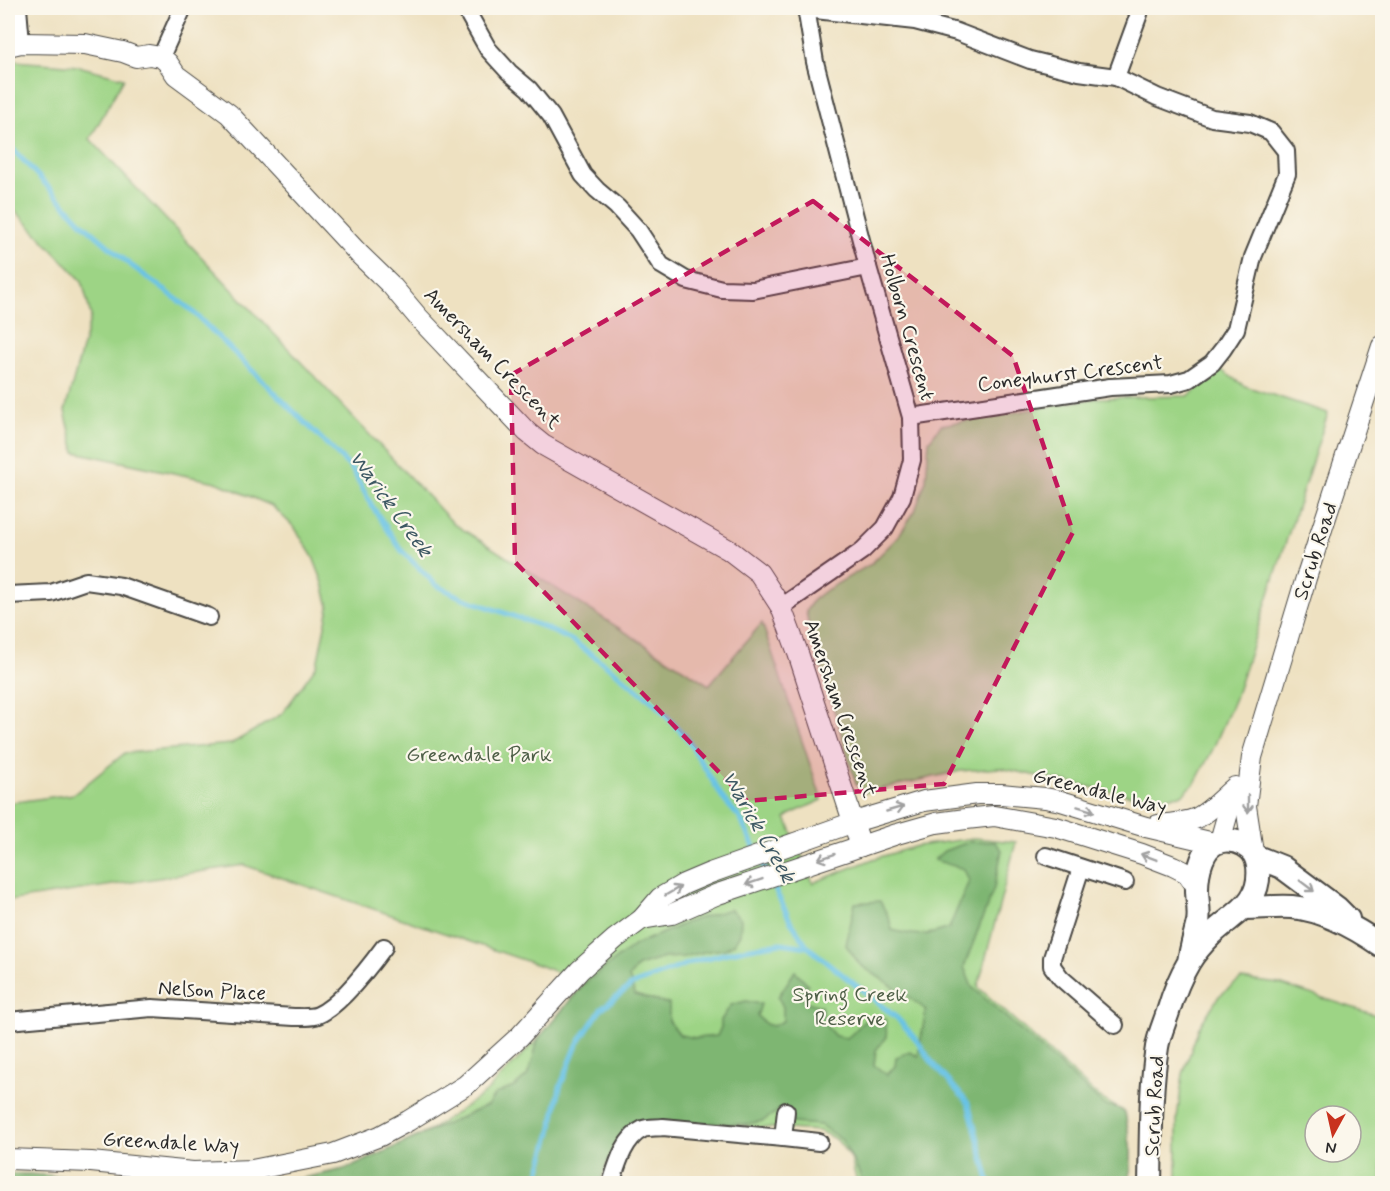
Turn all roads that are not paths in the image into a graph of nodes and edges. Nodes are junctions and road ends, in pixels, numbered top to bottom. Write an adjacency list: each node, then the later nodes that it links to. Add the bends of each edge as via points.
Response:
1 (18, 8): 6 (street)
2 (183, 8): 7 (street)
3 (465, 8): 9 (street, via 488,49 529,88 551,116 583,175 638,230 661,265 686,280 722,290 753,290)
4 (806, 8): 8 (street, Coneyhurst Crescent, via 915,21 957,32 1030,60); 9 (street, Holborn Crescent, via 815,62)
5 (1140, 8): 8 (street)
6 (14, 45): 7 (street, via 85,44 136,57)
7 (161, 57): 13 (street, Amersham Crescent, via 176,75 229,114 527,432 543,445 729,550 759,573)
8 (1116, 77): 11 (street, Coneyhurst Crescent, via 1212,118 1250,123 1271,132 1286,151 1287,174 1254,257 1236,329 1212,363 1189,379 1171,384 1110,387)
9 (868, 267): 11 (street, Holborn Crescent)
10 (1383, 346): 15 (street, Scrub Road)
11 (910, 417): 13 (street, Holborn Crescent, via 912,460 902,497 885,528 862,551)
12 (8, 595): 14 (street, via 51,593 86,581 121,586)
13 (781, 607): 17 (street, Amersham Crescent)
14 (209, 617)
15 (1252, 757): 16 (street, Scrub Road); 21 (street, Scrub Road, one-way to 21, via 1246,806)
16 (1235, 787): 18 (street, via 1198,817); 19 (street, Scrub Road)
17 (854, 822): 18 (street, Greendale Way, one-way to 18, via 924,801 1001,794 1061,801); 20 (street, Amersham Crescent); 27 (street, Greendale Way, one-way to 17, via 660,898 684,884)
18 (1146, 827): 19 (street, Greendale Way)
19 (1217, 842): 21 (main road, via 1241,843); 25 (main road, via 1204,855)
20 (861, 846): 25 (street, Greendale Way, one-way to 20, via 1187,873 1173,866 1056,827 994,816 936,823); 27 (street, Greendale Way, one-way to 27, via 718,894 672,914)
21 (1255, 854): 26 (main road, via 1259,877 1254,894); 28 (main road, one-way to 28, via 1282,867 1337,908)
22 (1046, 856): 23 (street)
23 (1082, 868): 24 (street); 33 (street, via 1052,966 1060,978)
24 (1125, 882)
25 (1197, 895): 26 (main road, via 1211,916 1218,918); 31 (main road, Scrub Road, via 1198,920)
26 (1241, 911): 28 (main road, via 1291,907); 31 (main road, Scrub Road, via 1213,933)
27 (642, 919): 37 (street, Greendale Way, via 580,970 520,1036 466,1085 380,1136 333,1154 252,1170 194,1172)
28 (1359, 930): 29 (main road)
29 (1383, 946)
30 (384, 947): 32 (street, Nelson Place, via 332,1008 316,1016 152,1008)
31 (1189, 962): 39 (main road, Scrub Road, via 1173,996 1158,1045 1152,1090)
32 (8, 1021)
33 (1115, 1025)
34 (786, 1111): 35 (street)
35 (783, 1138): 36 (street); 38 (street, via 645,1128 631,1137)
36 (819, 1142)
37 (8, 1159)
38 (610, 1184)
39 (1150, 1184)

